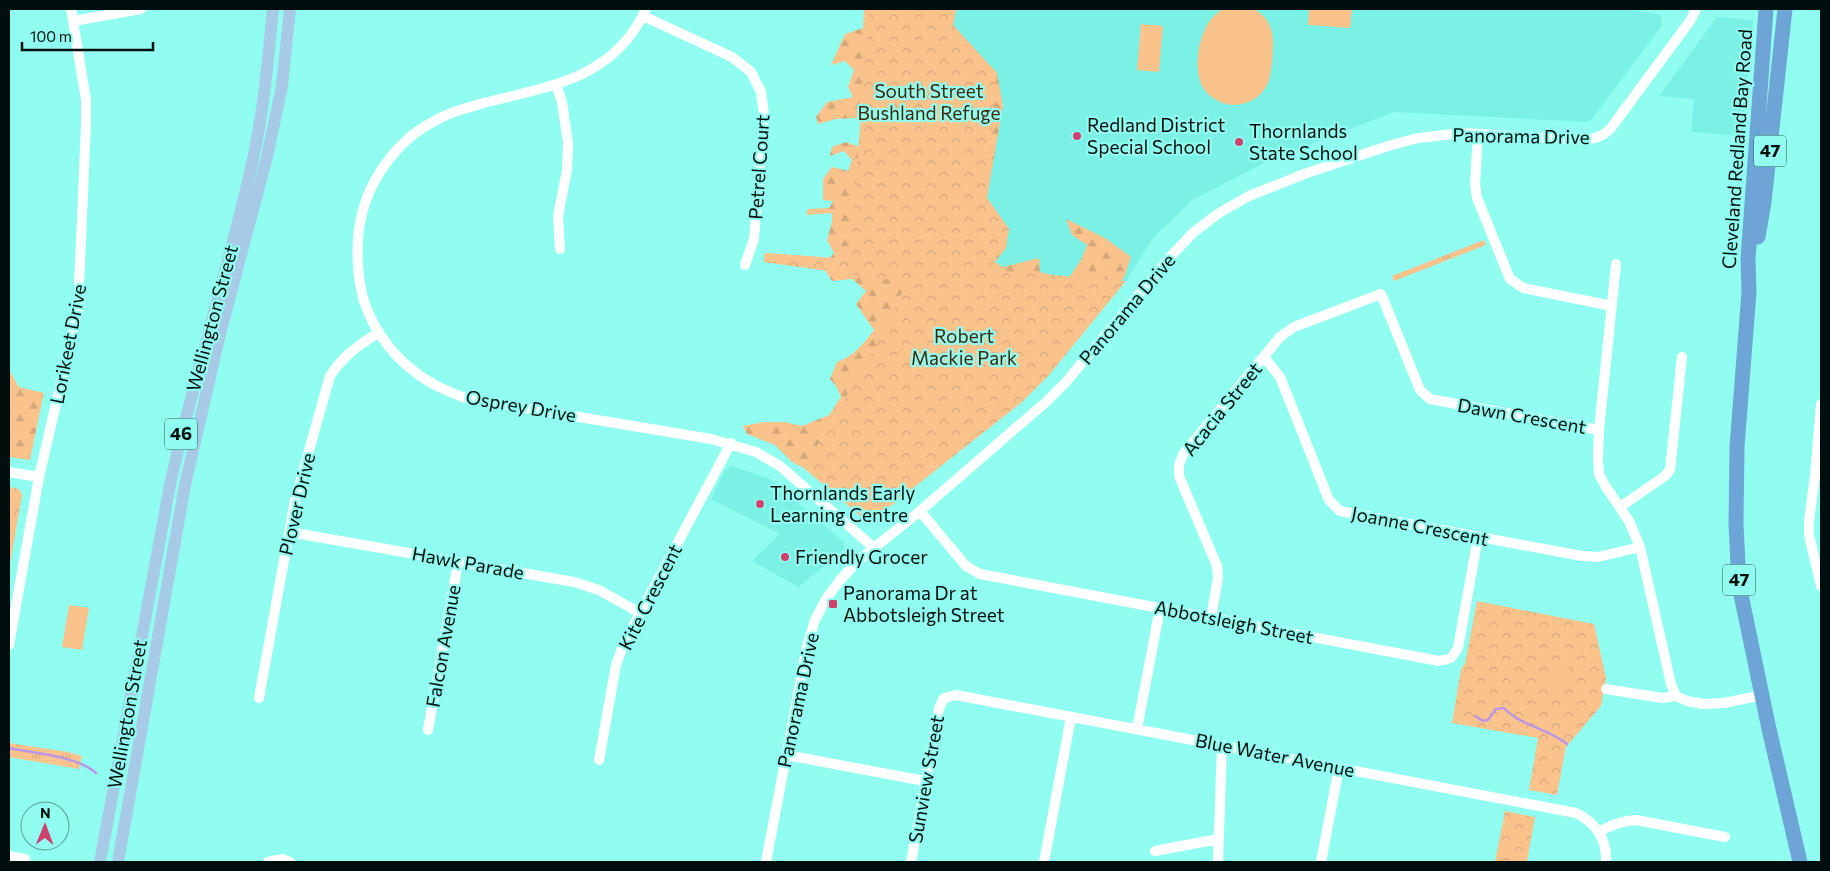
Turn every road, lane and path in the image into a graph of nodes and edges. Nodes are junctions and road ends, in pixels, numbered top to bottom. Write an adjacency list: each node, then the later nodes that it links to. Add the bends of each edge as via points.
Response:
1 (70, 9): 9 (street, Lorikeet Drive)
2 (141, 9): 9 (street)
3 (273, 9): 57 (main road, Wellington Street / 46, via 254,158 183,424 156,552)
4 (290, 9): 58 (main road, Wellington Street / 46, via 282,86 268,157 221,330 185,485)
5 (1696, 9): 11 (street, Panorama Drive, via 1606,133 1582,140)
6 (1766, 9): 15 (highway, Cleveland Redland Bay Road / 47, via 1748,259)
7 (1785, 9): 15 (highway, Cleveland Redland Bay Road / 47, via 1764,202)
8 (645, 12): 10 (street, Osprey Drive, via 617,51 597,67); 14 (street, Petrel Court, via 732,57 750,72 761,92 764,115 754,239)
9 (73, 21): 25 (street, Lorikeet Drive, via 86,100 81,284)
10 (556, 84): 12 (street, via 568,143 567,170 558,216); 18 (street, Osprey Drive, via 452,113 408,138 389,158 373,183 357,235 361,289)
11 (1478, 134): 17 (street, via 1477,198 1510,279 1523,288); 27 (street, Panorama Drive, via 1418,138 1388,146 1249,196 1219,214 1194,232 1171,256 1046,402)
12 (560, 249)
13 (1616, 264): 17 (street)
14 (745, 265)
15 (1749, 292): 39 (highway, Cleveland Redland Bay Road / 47, via 1737,447 1736,524 1739,585)
16 (1381, 294): 19 (street, Acacia Street, via 1294,328 1280,337); 22 (street, Dawn Crescent, via 1420,390 1430,399)
17 (1612, 306): 22 (street)
18 (378, 332): 23 (street, Osprey Drive, via 414,372 465,398); 28 (street, Plover Drive, via 350,352 330,376)
19 (1264, 357): 29 (street, Joanne Crescent, via 1280,376 1329,500 1340,510); 36 (street, Acacia Street, via 1184,453 1179,464 1179,476 1217,566)
20 (1682, 357): 26 (street, via 1670,470)
21 (1821, 404): 33 (street, via 1809,535)
22 (1599, 430): 26 (street, Dawn Crescent, via 1599,474)
23 (731, 443): 30 (street, Osprey Drive, via 780,466); 35 (street, Kite Crescent)
24 (9, 472): 25 (street)
25 (39, 477): 37 (street, Lorikeet Drive)
26 (1620, 507): 31 (street, Dawn Crescent)
27 (920, 511): 30 (street, Panorama Drive); 34 (street, Abbotsleigh Street, via 973,571)
28 (289, 532): 32 (street, Hawk Parade); 41 (street, Plover Drive)
29 (1478, 537): 31 (street, Joanne Crescent, via 1582,556); 36 (street, Abbotsleigh Street, via 1458,648 1451,658 1439,661)
30 (873, 547): 47 (street, Panorama Drive, via 841,579 815,620)
31 (1640, 547): 40 (street, Dawn Crescent)
32 (458, 562): 35 (street, Hawk Parade, via 574,582 599,590); 45 (street, Falcon Avenue)
33 (1821, 586)
34 (1160, 608): 36 (street, Abbotsleigh Street); 44 (street)
35 (640, 613): 48 (street, Kite Crescent, via 616,665)
36 (1211, 618)
37 (9, 646)
38 (1606, 689): 40 (street, via 1662,698)
39 (1762, 695): 40 (street, via 1703,704); 67 (highway, Cleveland Redland Bay Road / 47)
40 (1676, 696)
41 (259, 698)
42 (944, 698): 43 (street, Blue Water Avenue, via 956,695); 50 (street, Sunview Street, via 939,708)
43 (1070, 716): 44 (street, Blue Water Avenue); 63 (street)
44 (1137, 729): 46 (street, Blue Water Avenue)
45 (428, 730)
46 (1222, 745): 49 (street, Blue Water Avenue); 53 (street)
47 (786, 755): 50 (street); 61 (street, Panorama Drive)
48 (599, 760)
49 (1339, 768): 51 (street, Blue Water Avenue, via 1576,812 1589,819); 65 (street)
50 (925, 781): 62 (street, Sunview Street)
51 (1600, 832): 52 (street, via 1624,820 1636,820); 66 (street, via 1607,853)
52 (1725, 837)
53 (1218, 840): 54 (street); 64 (street)
54 (1155, 851)
55 (9, 856): 56 (street)
56 (25, 858)
57 (100, 862)
58 (118, 862)
59 (268, 862): 60 (street, via 282,859)
60 (290, 862)
61 (766, 862)
62 (911, 862)
63 (1044, 862)
64 (1218, 862)
65 (1321, 862)
66 (1606, 862)
67 (1800, 862)

